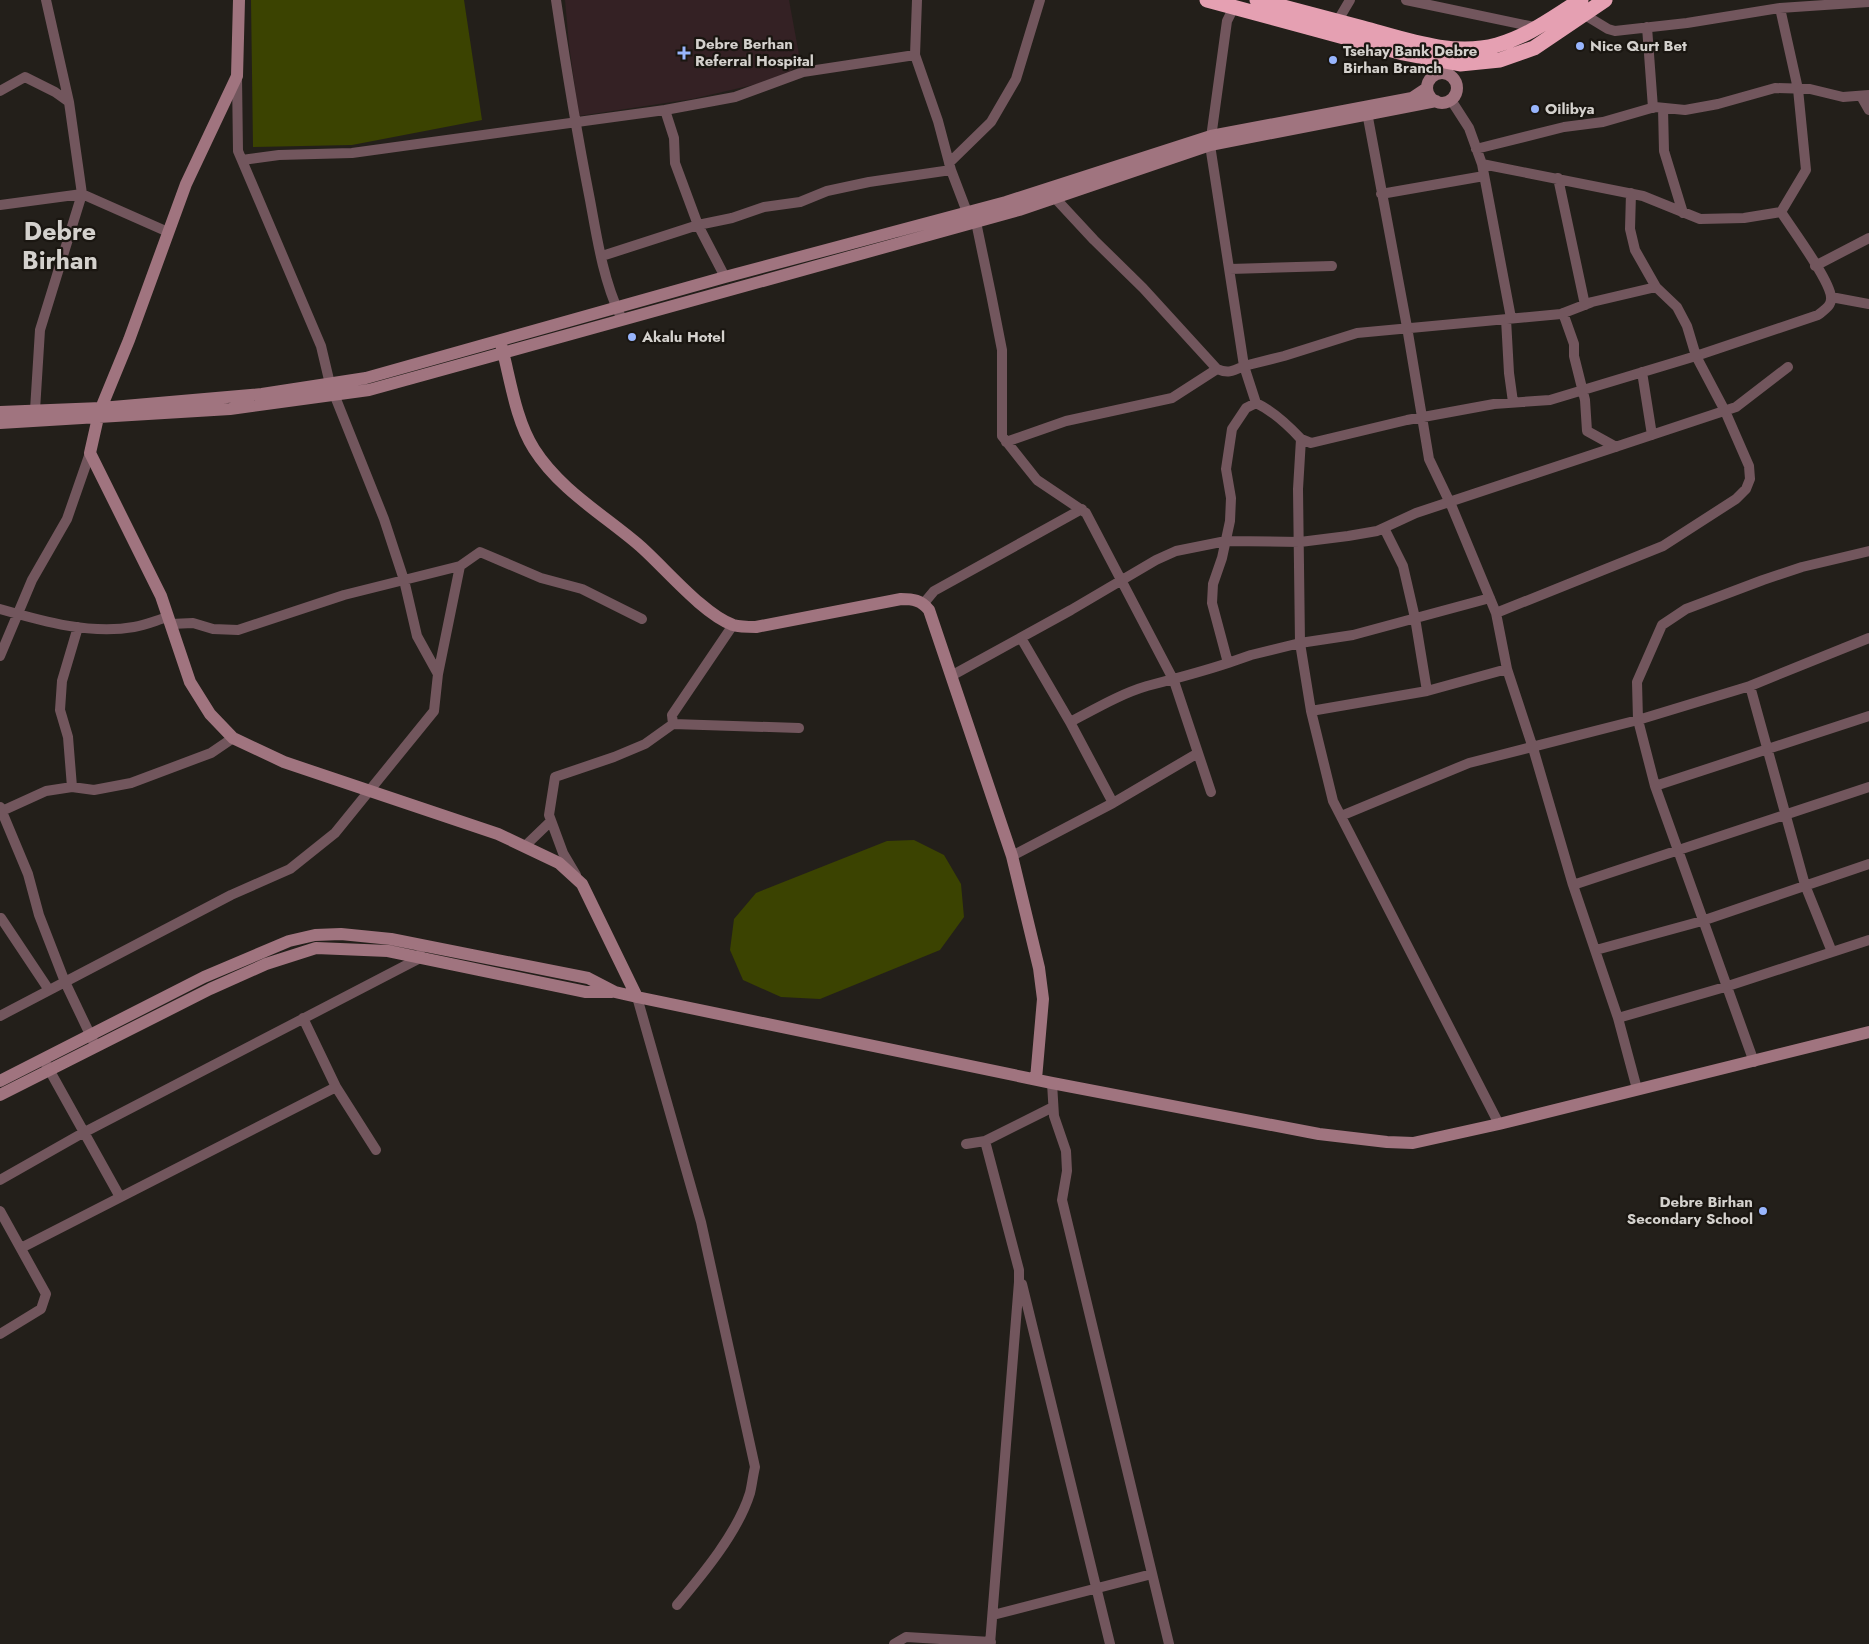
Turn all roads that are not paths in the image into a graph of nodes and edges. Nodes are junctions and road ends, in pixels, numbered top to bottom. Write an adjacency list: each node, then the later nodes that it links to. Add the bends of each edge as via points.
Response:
1 (46, 0): 30 (street)
2 (239, 0): 21 (street)
3 (556, 0): 35 (street)
4 (917, 0): 19 (street)
5 (1040, 0): 40 (street, via 1016,79 991,122)
6 (1207, 0): 12 (highway)
7 (1257, 0): 15 (highway)
8 (1350, 0): 15 (street)
9 (1406, 0): 17 (street)
10 (1605, 0): 13 (highway)
11 (1869, 2): 14 (street)
12 (1229, 3): 18 (highway); 36 (street)
13 (1577, 5): 16 (street, via 1608,29); 17 (highway)
14 (1780, 8): 16 (street); 25 (street)
15 (1337, 22): 18 (highway)
16 (1647, 27): 31 (street)
17 (1544, 33): 20 (highway)
18 (1434, 53): 20 (highway); 22 (street)
19 (914, 55): 32 (street, via 803,72 735,97); 40 (street, via 938,121)
20 (1460, 57): 23 (street)
21 (237, 76): 38 (street, via 238,151); 53 (street, via 186,184)
22 (1430, 82): 23 (street, via 1446,73); 29 (street, via 1429,95); 34 (street, via 1412,98)
23 (1456, 83): 28 (street, via 1456,93)
24 (0, 85): 26 (street)
25 (1798, 89): 27 (street, via 1843,97); 31 (street, via 1775,88 1685,110); 49 (street, via 1806,170)
26 (0, 92): 30 (street, via 25,77 56,92)
27 (1865, 96): 33 (street)
28 (1450, 100): 29 (street); 37 (street, via 1470,128)
29 (1436, 101): 34 (street)
30 (68, 102): 44 (street)
31 (1658, 108): 37 (street); 50 (street, via 1664,151)
32 (665, 110): 35 (street); 52 (street, via 674,138 675,163)
33 (1869, 110)
34 (1367, 111): 36 (street); 45 (street)
35 (575, 123): 38 (street, via 352,153 278,155); 55 (street)
36 (1211, 141): 46 (street); 48 (street); 58 (street)
37 (1476, 149): 39 (street)
38 (242, 160): 75 (street, via 304,300 322,346)
39 (1482, 164): 41 (street); 42 (street)
40 (950, 167): 48 (street); 52 (street, via 835,189 800,202 764,207)
41 (1484, 176): 45 (street); 66 (street)
42 (1558, 178): 43 (street); 63 (street)
43 (1631, 193): 50 (street); 60 (street, via 1630,229 1635,250)
44 (82, 194): 47 (street); 53 (street); 78 (street, via 40,330)
45 (1381, 194): 67 (street)
46 (1055, 198): 51 (street); 72 (street, via 1144,288)
47 (0, 205)
48 (967, 212): 51 (street); 59 (street)
49 (1781, 212): 50 (street, via 1700,220); 57 (street)
50 (1683, 213)
51 (976, 222): 65 (street); 86 (street, via 1002,350 1002,436)
52 (698, 225): 55 (street); 59 (street)
53 (168, 232): 81 (street)
54 (1869, 238): 57 (street)
55 (602, 256): 65 (street)
56 (1332, 266): 58 (street)
57 (1815, 266): 61 (street)
58 (1230, 269): 70 (street)
59 (725, 277): 65 (street)
60 (1656, 287): 63 (street); 69 (street, via 1677,307)
61 (1831, 297): 62 (street); 69 (street, via 1829,306 1818,315)
62 (1869, 304)
63 (1585, 305): 64 (street)
64 (1563, 313): 66 (street); 74 (street, via 1574,344)
65 (619, 314): 68 (street)
66 (1508, 319): 67 (street); 76 (street)
67 (1407, 327): 70 (street, via 1357,332); 82 (street)
68 (502, 346): 75 (street, via 369,390); 106 (street, via 521,422 533,448 548,468 703,605)
69 (1696, 356): 73 (street); 79 (street)
70 (1244, 366): 72 (street, via 1225,372); 77 (street)
71 (1788, 368): 79 (street, via 1736,407)
72 (1217, 369): 86 (street, via 1172,398 1066,421)
73 (1642, 372): 74 (street); 84 (street)
74 (1583, 389): 76 (street, via 1550,400); 87 (street, via 1587,431)
75 (333, 390): 81 (street, via 230,409); 96 (street, via 384,519)
76 (1513, 402): 82 (street)
77 (1256, 403): 85 (street); 92 (street, via 1246,408 1232,429 1226,469 1231,498)
78 (35, 410): 80 (street); 81 (street)
79 (1725, 411): 84 (street); 101 (street, via 1749,466 1750,479 1736,499 1663,546)
80 (0, 412)
81 (100, 414): 83 (street); 88 (street)
82 (1422, 418): 85 (street, via 1311,443); 89 (street, via 1429,459)
83 (0, 423)
84 (1652, 435): 87 (street)
85 (1301, 439): 93 (street, via 1298,489)
86 (1006, 442): 90 (street, via 1036,480)
87 (1616, 447): 89 (street)
88 (90, 453): 102 (street, via 67,519 32,580); 105 (street, via 161,596)
89 (1450, 502): 91 (street); 98 (street)
90 (1082, 509): 97 (street); 99 (street, via 934,591)
91 (1384, 528): 93 (street); 103 (street, via 1402,566)
92 (1226, 541): 93 (street); 97 (street, via 1176,551); 112 (street, via 1213,584 1212,603)
93 (1300, 542): 110 (street)
94 (1869, 551): 121 (street, via 1764,580 1686,609 1662,625 1637,682)
95 (460, 566): 96 (street); 104 (street, via 480,552 541,578 582,589); 114 (street)
96 (404, 580): 105 (street, via 238,630); 114 (street, via 417,636)
97 (1122, 580): 108 (street); 116 (street)
98 (1490, 598): 101 (street); 103 (street)
99 (924, 603): 106 (street, via 901,599 756,627); 115 (street)
100 (0, 609): 102 (street)
101 (1496, 613): 113 (street)
102 (18, 614): 107 (street); 111 (street)
103 (1415, 618): 110 (street, via 1353,635); 118 (street)
104 (642, 619)
105 (169, 621): 107 (street, via 134,627); 125 (street, via 190,682 210,714)
106 (733, 625): 123 (street, via 672,714)
107 (78, 627): 130 (street, via 62,681 60,710 68,737)
108 (1021, 638): 115 (street); 122 (street)
109 (1869, 638): 117 (street)
110 (1300, 644): 112 (street, via 1251,654); 119 (street)
111 (0, 656)
112 (1228, 663): 116 (street)
113 (1506, 669): 118 (street); 126 (street)
114 (438, 674): 132 (street, via 434,711)
115 (951, 676): 141 (street)
116 (1174, 681): 122 (street, via 1116,698); 128 (street)
117 (1750, 686): 121 (street); 127 (street)
118 (1427, 691): 119 (street)
119 (1311, 711): 137 (street, via 1333,801)
120 (1869, 716): 127 (street)
121 (1638, 720): 126 (street); 129 (street)
122 (1070, 722): 134 (street)
123 (673, 724): 124 (street); 138 (street, via 645,744 554,777)
124 (800, 728)
125 (233, 738): 130 (street, via 211,753 131,783 94,790); 132 (street, via 284,762)
126 (1533, 748): 137 (street, via 1469,763); 144 (street)
127 (1767, 749): 129 (street); 136 (street)
128 (1198, 753): 133 (street); 134 (street)
129 (1655, 786): 140 (street)
130 (72, 787): 135 (street, via 46,792)
131 (1869, 787): 136 (street)
132 (369, 790): 139 (street); 152 (street, via 335,833 290,869 231,894)
133 (1211, 792)
134 (1113, 803): 141 (street)
135 (1, 809): 152 (street, via 28,874 39,916)
136 (1786, 814): 140 (street); 145 (street)
137 (1341, 816): 170 (street)
138 (551, 821): 139 (street); 143 (street, via 563,854)
139 (525, 846): 143 (street, via 559,863)
140 (1678, 851): 144 (street); 147 (street)
141 (1012, 856): 163 (street, via 1039,968 1043,999)
142 (1869, 864): 145 (street)
143 (582, 884): 155 (street)
144 (1573, 885): 149 (street)
145 (1805, 885): 147 (street); 151 (street)
146 (1, 918): 154 (street)
147 (1702, 921): 149 (street); 153 (street)
148 (1869, 940): 151 (street)
149 (1596, 950): 158 (street)
150 (421, 951): 155 (street, via 586,992 615,992); 157 (street); 160 (street, via 338,947 294,953)
151 (1832, 952): 153 (street)
152 (65, 982): 154 (street); 160 (street)
153 (1725, 987): 158 (street); 161 (street)
154 (49, 990): 156 (street)
155 (637, 997): 163 (street); 183 (street, via 701,1222 754,1466 750,1493 737,1521 700,1577)
156 (0, 1016)
157 (303, 1018): 166 (street); 171 (street)
158 (1618, 1018): 167 (street)
159 (1869, 1032): 161 (street)
160 (93, 1041): 162 (street)
161 (1754, 1062): 167 (street)
162 (46, 1065): 164 (street); 168 (street); 171 (street)
163 (1036, 1079): 165 (street)
164 (0, 1081)
165 (1052, 1083): 169 (street); 170 (street, via 1319,1134 1387,1142 1413,1142)
166 (336, 1088): 174 (street); 176 (street)
167 (1637, 1089): 170 (street)
168 (0, 1095)
169 (1053, 1107): 172 (street); 181 (street, via 1066,1151 1067,1171 1062,1200)
170 (1499, 1124)
171 (85, 1132): 175 (street); 176 (street)
172 (985, 1141): 173 (street); 179 (street)
173 (966, 1144)
174 (376, 1150)
175 (0, 1180)
176 (120, 1197): 178 (street)
177 (0, 1211): 178 (street)
178 (21, 1248): 180 (street, via 46,1294 41,1309)
179 (1019, 1270): 182 (street); 184 (street)
180 (0, 1334)
181 (1152, 1574): 182 (street); 189 (street)
182 (1096, 1589): 184 (street); 188 (street)
183 (676, 1605)
184 (993, 1615): 186 (street)
185 (935, 1641): 186 (street); 187 (street, via 906,1637)
186 (990, 1643)
187 (894, 1644)
188 (1110, 1644)
189 (1168, 1644)

